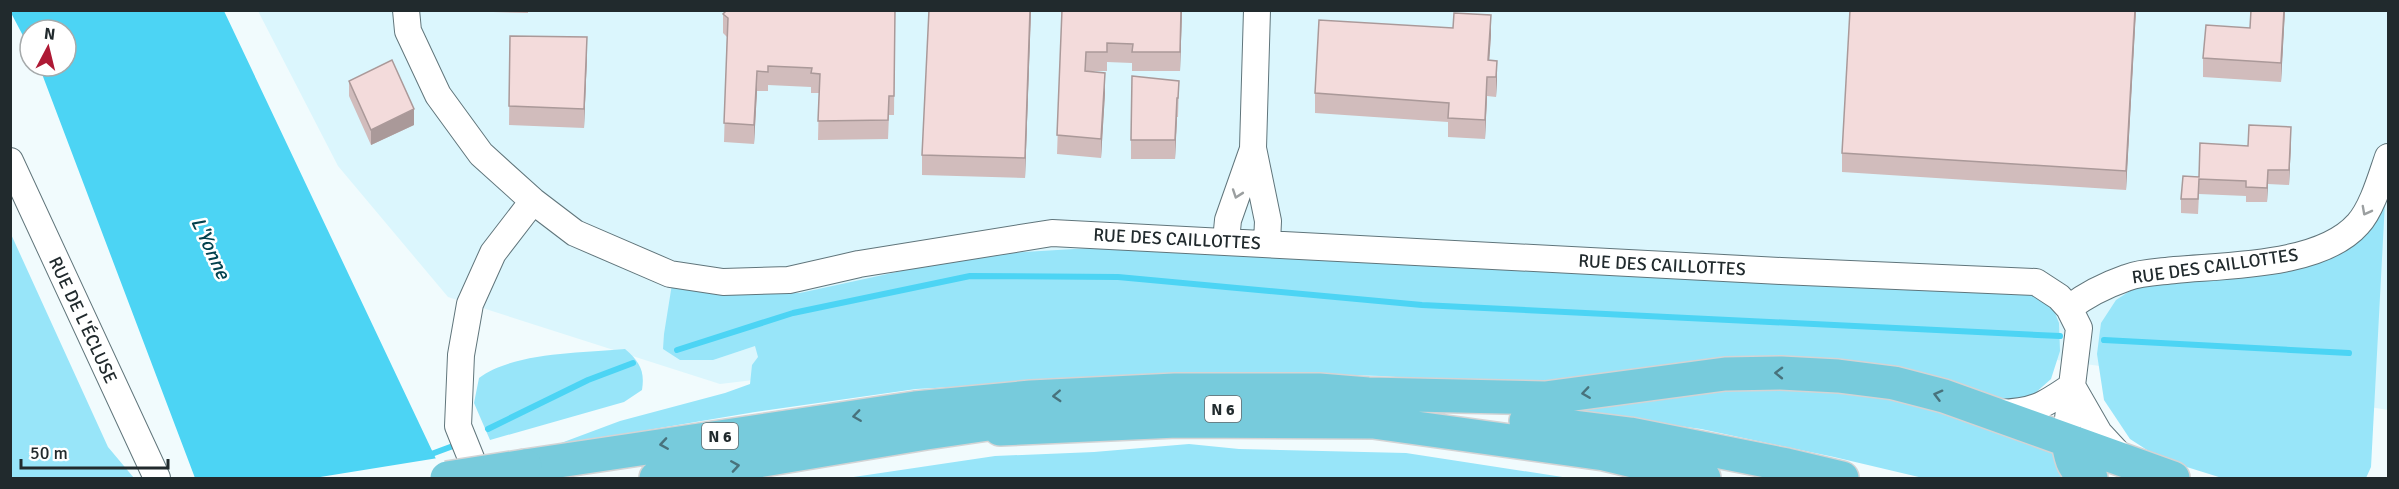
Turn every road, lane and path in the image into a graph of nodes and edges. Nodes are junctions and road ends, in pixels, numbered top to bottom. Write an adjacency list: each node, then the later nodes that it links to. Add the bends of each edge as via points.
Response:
1 (406, 10): 6 (street, RUE DES CAILLOTTES, via 408,31 438,95 481,154)
2 (1257, 10): 3 (street)
3 (1253, 148): 7 (street, one-way to 7, via 1228,220); 8 (street, via 1268,221)
4 (2388, 157): 9 (street, RUE DES CAILLOTTES, one-way to 9, via 2359,224 2310,253 2281,260 2127,277)
5 (10, 162): 17 (street, RUE DE L'ÉCLUSE)
6 (533, 201): 7 (street, RUE DES CAILLOTTES, via 575,233 670,274 723,282 789,280 859,264 1052,233); 19 (street, via 493,253 470,304 461,355 458,426)
7 (1226, 241): 8 (street, RUE DES CAILLOTTES)
8 (1267, 243): 9 (street, RUE DES CAILLOTTES, via 2036,282 2060,297)
9 (2069, 308): 10 (street, via 2079,328)
10 (2072, 386): 12 (street, via 2033,410); 15 (street); 16 (street, via 2098,433)
11 (1368, 394): 12 (main road, one-way to 11, via 1894,383 1780,373 1725,374 1545,398); 13 (main road, N 6); 18 (main road, N 6, one-way to 18, bridge, via 1175,390 1031,397 915,408)
12 (1994, 413): 15 (main road)
13 (1520, 420): 14 (main road, N 6, via 1321,408 1176,409 1009,420); 22 (main road, N 6, via 1630,434)
14 (926, 433): 20 (main road, N 6, one-way to 14); 21 (main road, via 1177,421 1373,422 1604,454)
15 (2068, 442): 16 (main road); 23 (main road, via 2072,464 2080,474)
16 (2126, 462): 24 (main road)
17 (157, 478)
18 (447, 478)
19 (479, 478)
20 (656, 478)
21 (1704, 478)
22 (1842, 478)
23 (2091, 478)
24 (2173, 478)

